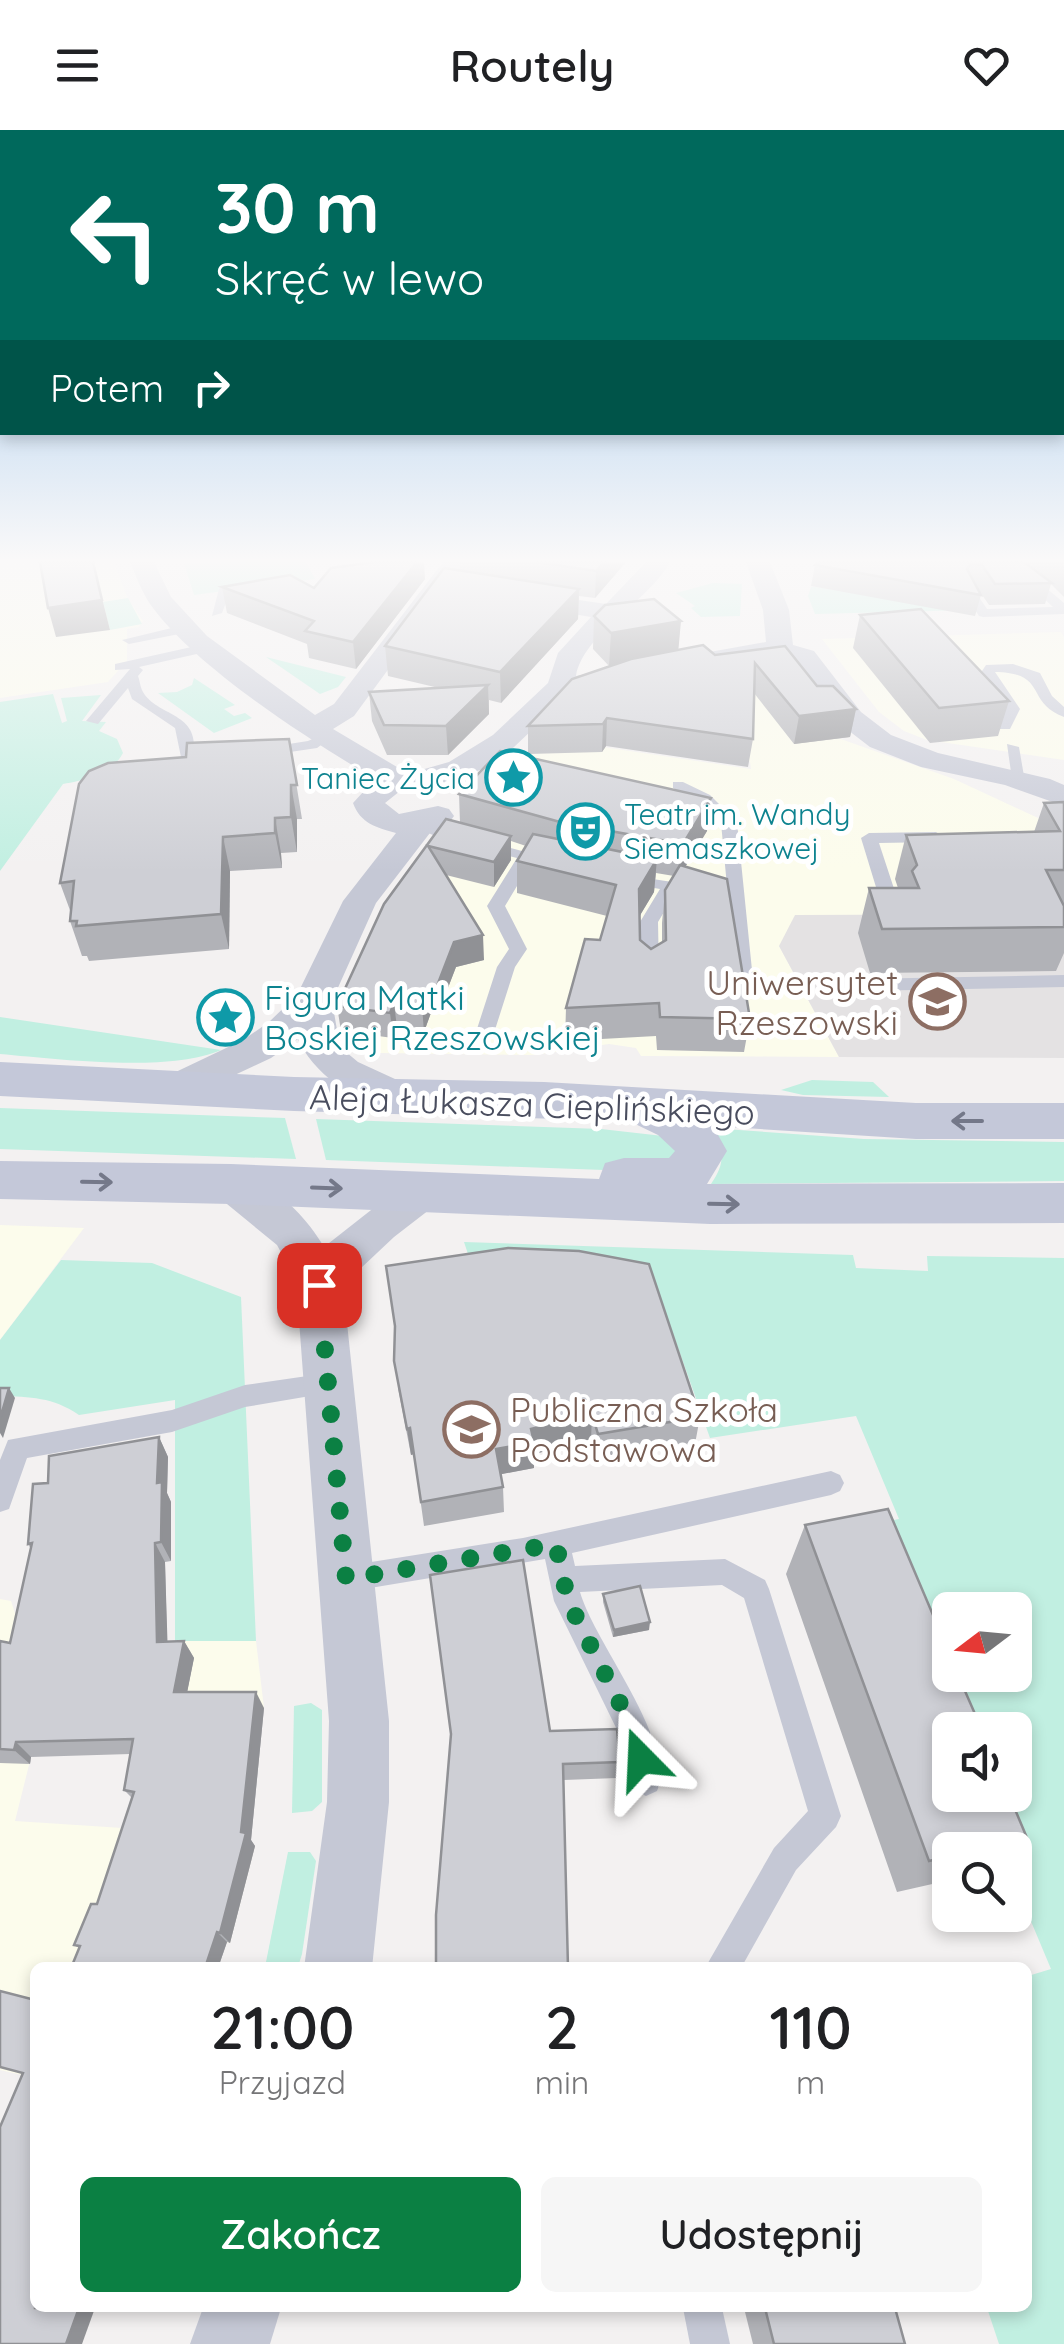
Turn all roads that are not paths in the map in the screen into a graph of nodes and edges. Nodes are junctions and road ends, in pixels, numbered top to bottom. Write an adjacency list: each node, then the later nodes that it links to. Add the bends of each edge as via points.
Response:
1 (141, 665): 7 (lane)
2 (230, 665): 13 (street)
3 (377, 665): 13 (street)
4 (567, 665): 8 (street)
5 (672, 665): 8 (street)
6 (813, 665): 18 (street, via 856,724 882,742 912,755)
7 (125, 671): 11 (lane); 16 (lane, via 138,696 184,728 186,754)
8 (561, 687): 15 (street, via 543,697)
9 (1013, 710): 10 (lane); 10 (lane, via 986,670 1032,672); 12 (lane)
10 (1060, 711)
11 (93, 721)
12 (1006, 726)
13 (320, 732): 17 (lane, via 312,746); 19 (street, via 386,773); 23 (street)
14 (1012, 747): 18 (lane)
15 (495, 749): 19 (street, via 464,767); 22 (street, via 493,761)
16 (223, 754)
17 (241, 754)
18 (1020, 778): 21 (street)
19 (414, 781): 22 (street, via 440,787); 23 (street, via 390,784)
20 (678, 785): 30 (lane, via 729,822)
21 (1064, 797)
22 (450, 799): 24 (street, via 442,814)
23 (376, 806): 24 (street, via 399,824); 31 (street)
24 (420, 824): 26 (lane); 31 (street)
25 (949, 837): 32 (lane, via 868,838)
26 (527, 855): 27 (lane); 38 (lane, via 496,906 518,950)
27 (566, 864)
28 (604, 873): 29 (lane)
29 (671, 886): 30 (lane); 33 (lane, via 651,914)
30 (738, 891): 34 (lane)
31 (360, 901): 37 (street)
32 (892, 910)
33 (650, 974)
34 (744, 980)
35 (1064, 981): 36 (lane)
36 (860, 985)
37 (313, 1001): 41 (street, via 257,1048); 42 (street, via 313,1030 323,1055)
38 (486, 1032)
39 (0, 1079): 40 (main road, Aleja Łukasza Cieplińskiego)
40 (84, 1085): 41 (main road, Aleja Łukasza Cieplińskiego); 43 (main road)
41 (175, 1089): 42 (main road, Aleja Łukasza Cieplińskiego)
42 (394, 1095): 44 (main road, Aleja Łukasza Cieplińskiego)
43 (0, 1099)
44 (634, 1104): 45 (main road, Aleja Łukasza Cieplińskiego, one-way to 44, via 852,1118); 49 (main road, via 691,1134 701,1151 690,1172)
45 (1064, 1121)
46 (0, 1180): 47 (main road, one-way to 47)
47 (231, 1184): 48 (main road, one-way to 48); 51 (street, via 294,1233)
48 (424, 1192): 49 (main road); 51 (street)
49 (522, 1194): 50 (main road, one-way to 50, via 710,1204)
50 (1064, 1203)
51 (319, 1279): 52 (street)
52 (328, 1383): 54 (lane, via 245,1396 172,1421 16,1448); 56 (street)
53 (831, 1483): 55 (lane)
54 (0, 1500)
55 (556, 1544): 56 (lane); 57 (lane)
56 (346, 1579): 59 (street, via 359,1721 358,1802)
57 (563, 1580): 58 (lane, via 637,1737); 60 (lane, via 725,1572 754,1590 825,1816 784,1859)
58 (646, 1780)
59 (339, 1962)
60 (725, 1962)
61 (241, 2312): 63 (street)
62 (704, 2312): 64 (lane)
63 (230, 2344)
64 (710, 2344)

